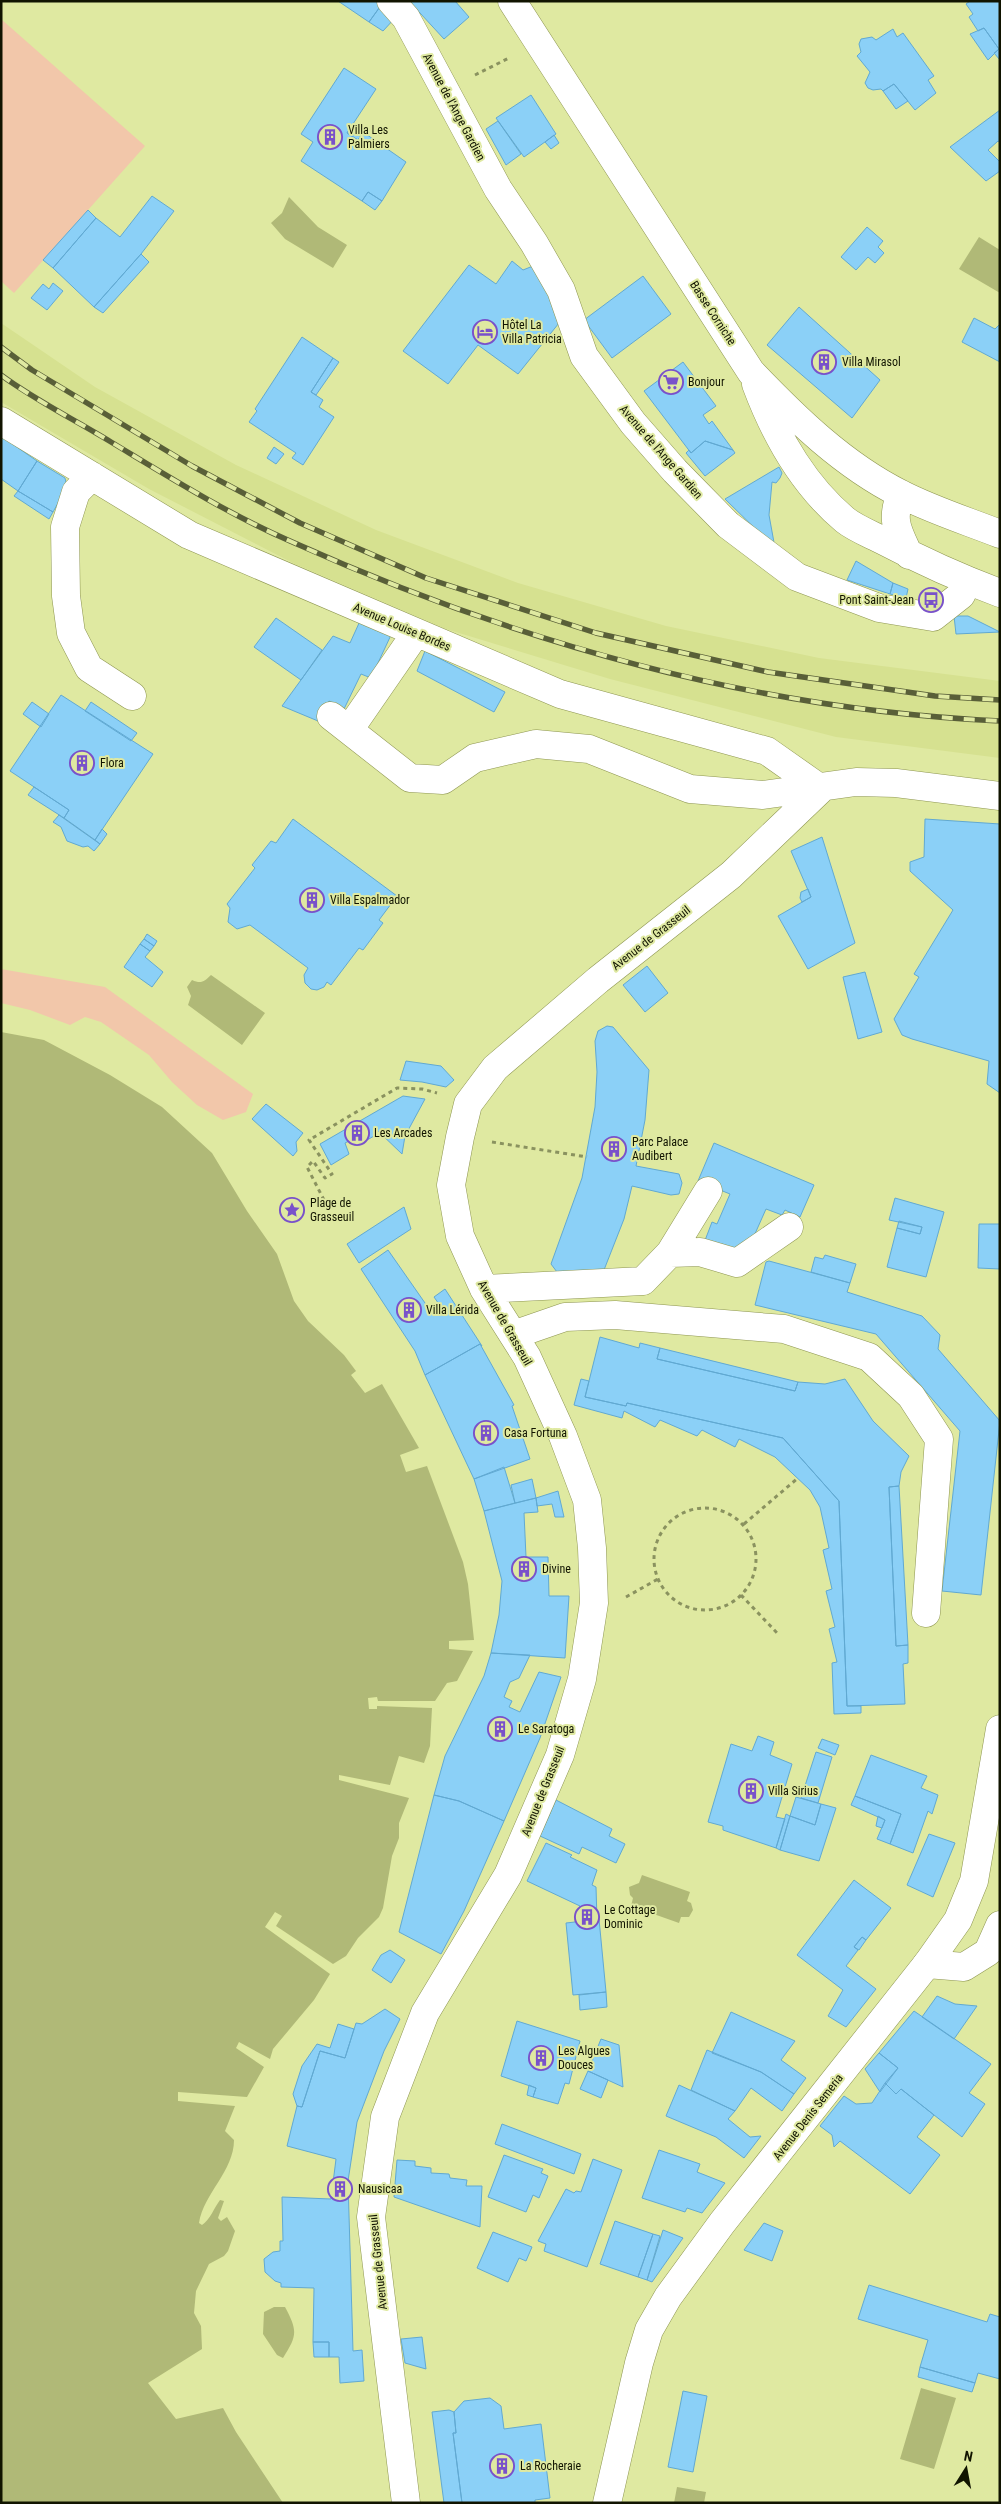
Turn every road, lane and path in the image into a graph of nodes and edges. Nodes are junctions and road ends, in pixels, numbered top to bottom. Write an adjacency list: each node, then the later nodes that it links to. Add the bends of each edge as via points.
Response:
1 (391, 1): 4 (street, Avenue de l'Ange Gardien, via 406,18)
2 (512, 1): 3 (street, Basse Corniche)
3 (539, 43): 4 (path); 5 (street, Basse Corniche)
4 (445, 90): 11 (street, Avenue de l'Ange Gardien, via 498,189 561,290 584,356 633,424 674,471 728,524 797,577 879,608 933,617 961,595)
5 (751, 372): 8 (street, Basse Corniche, via 801,423 857,467); 10 (street, via 770,421 820,498 847,521)
6 (1, 421): 7 (street, Avenue Louise Bordes)
7 (92, 476): 13 (street, Avenue Louise Bordes, via 189,535); 14 (street, via 76,492 64,527 66,596 71,633 89,668)
8 (901, 494): 9 (street, Basse Corniche); 10 (street, via 895,508 895,524)
9 (1000, 534)
10 (909, 555): 11 (street)
11 (968, 581): 12 (street)
12 (1000, 593)
13 (416, 633): 15 (street, Avenue Louise Bordes, via 560,694 767,751); 15 (street, via 340,723 410,778 443,780 475,758 536,744 589,749 690,789 763,795)
14 (132, 696)
15 (821, 789): 16 (street, via 856,782 896,783); 17 (street, Avenue de Grasseuil, via 730,875 598,980 495,1068)
16 (1000, 796)
17 (468, 1104): 18 (street, Avenue de Grasseuil); 21 (path, via 422,1089 397,1088 309,1140 332,1174 324,1178 313,1161 307,1167)
18 (460, 1137): 19 (path); 24 (street, Avenue de Grasseuil, via 451,1184 460,1236)
19 (587, 1157)
20 (708, 1192): 23 (street)
21 (324, 1200)
22 (789, 1227): 23 (street, via 737,1263 700,1252)
23 (670, 1252): 24 (street, via 643,1281)
24 (484, 1289): 25 (street, Avenue de Grasseuil)
25 (513, 1335): 29 (street, via 565,1317 615,1315 784,1329 869,1357 911,1396 939,1439); 34 (street, Avenue de Grasseuil, via 527,1357 563,1436 587,1500 594,1603 582,1679 560,1755 508,1875 425,2013 385,2117 371,2217)
26 (798, 1478): 27 (path)
27 (744, 1524): 28 (path, via 756,1556 754,1573); 28 (path, via 730,1514 698,1508 669,1522 654,1551 658,1579 670,1596 685,1605 718,1608)
28 (741, 1595): 30 (path)
29 (926, 1613)
30 (779, 1635)
31 (1000, 1729): 33 (street, Avenue Denis Semeria, via 974,1881 958,1920)
32 (1000, 1926): 33 (street, via 988,1952 964,1967)
33 (927, 1964): 35 (street, Avenue Denis Semeria, via 668,2297 649,2330 638,2363)
34 (406, 2503)
35 (607, 2503)

